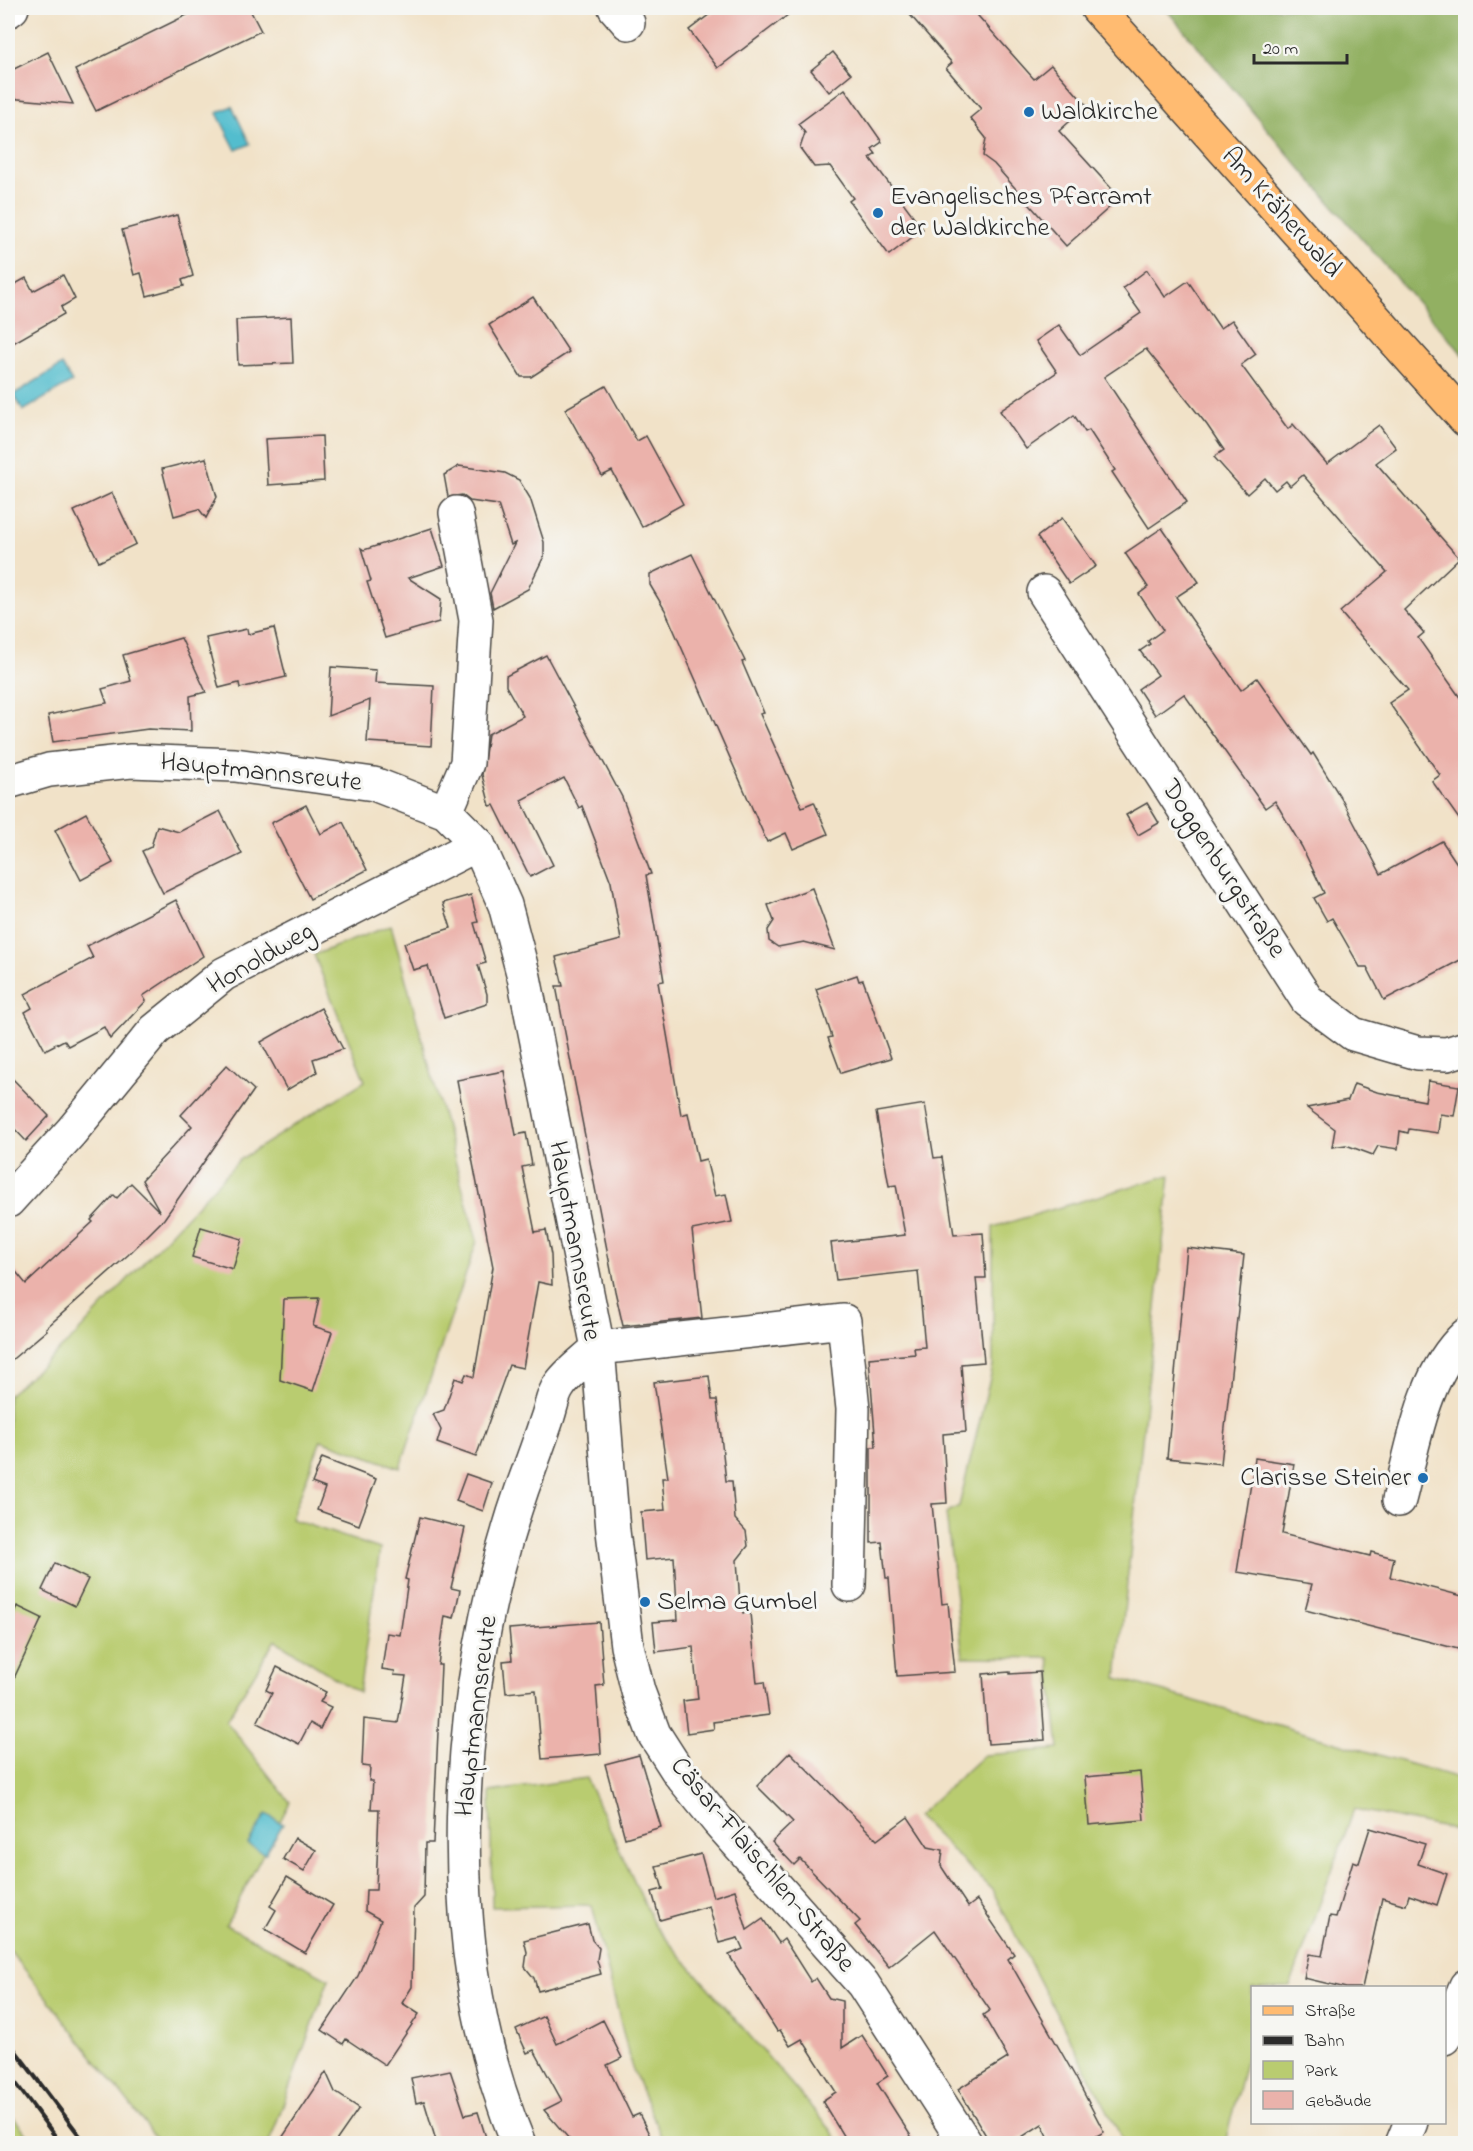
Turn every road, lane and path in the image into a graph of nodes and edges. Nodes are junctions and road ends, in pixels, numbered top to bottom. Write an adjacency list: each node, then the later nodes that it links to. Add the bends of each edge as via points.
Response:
1 (12, 8): 3 (street)
2 (1097, 8): 4 (main road, Am Kräherwald)
3 (8, 11)
4 (1466, 420)
5 (456, 513): 8 (street, via 476,620 467,763)
6 (1044, 592): 10 (street, Doggenburgstraße, via 1307,1000 1353,1034 1407,1050 1447,1054)
7 (8, 782): 8 (street, Hauptmannsreute, via 49,770 131,761 235,765 374,784)
8 (446, 812): 9 (street, Hauptmannsreute)
9 (478, 844): 11 (street, Honoldweg, via 224,974 155,1030); 13 (street, Hauptmannsreute, via 505,905 524,977)
10 (1466, 1047)
11 (8, 1201)
12 (1466, 1335): 14 (street, via 1452,1348 1430,1385)
13 (598, 1348): 15 (street, via 844,1321 853,1409); 19 (street, Hauptmannsreute, via 558,1386 516,1509 486,1626 463,1783 464,1883 476,1994 501,2102); 20 (street, Cäsar-Flaischlen-Straße, via 627,1646 654,1734 718,1821 863,1984)
14 (1399, 1500)
15 (849, 1585)
16 (1466, 1986): 17 (street)
17 (1446, 2033)
18 (1410, 2124): 21 (street)
19 (519, 2144)
20 (966, 2144)
21 (1402, 2144)

